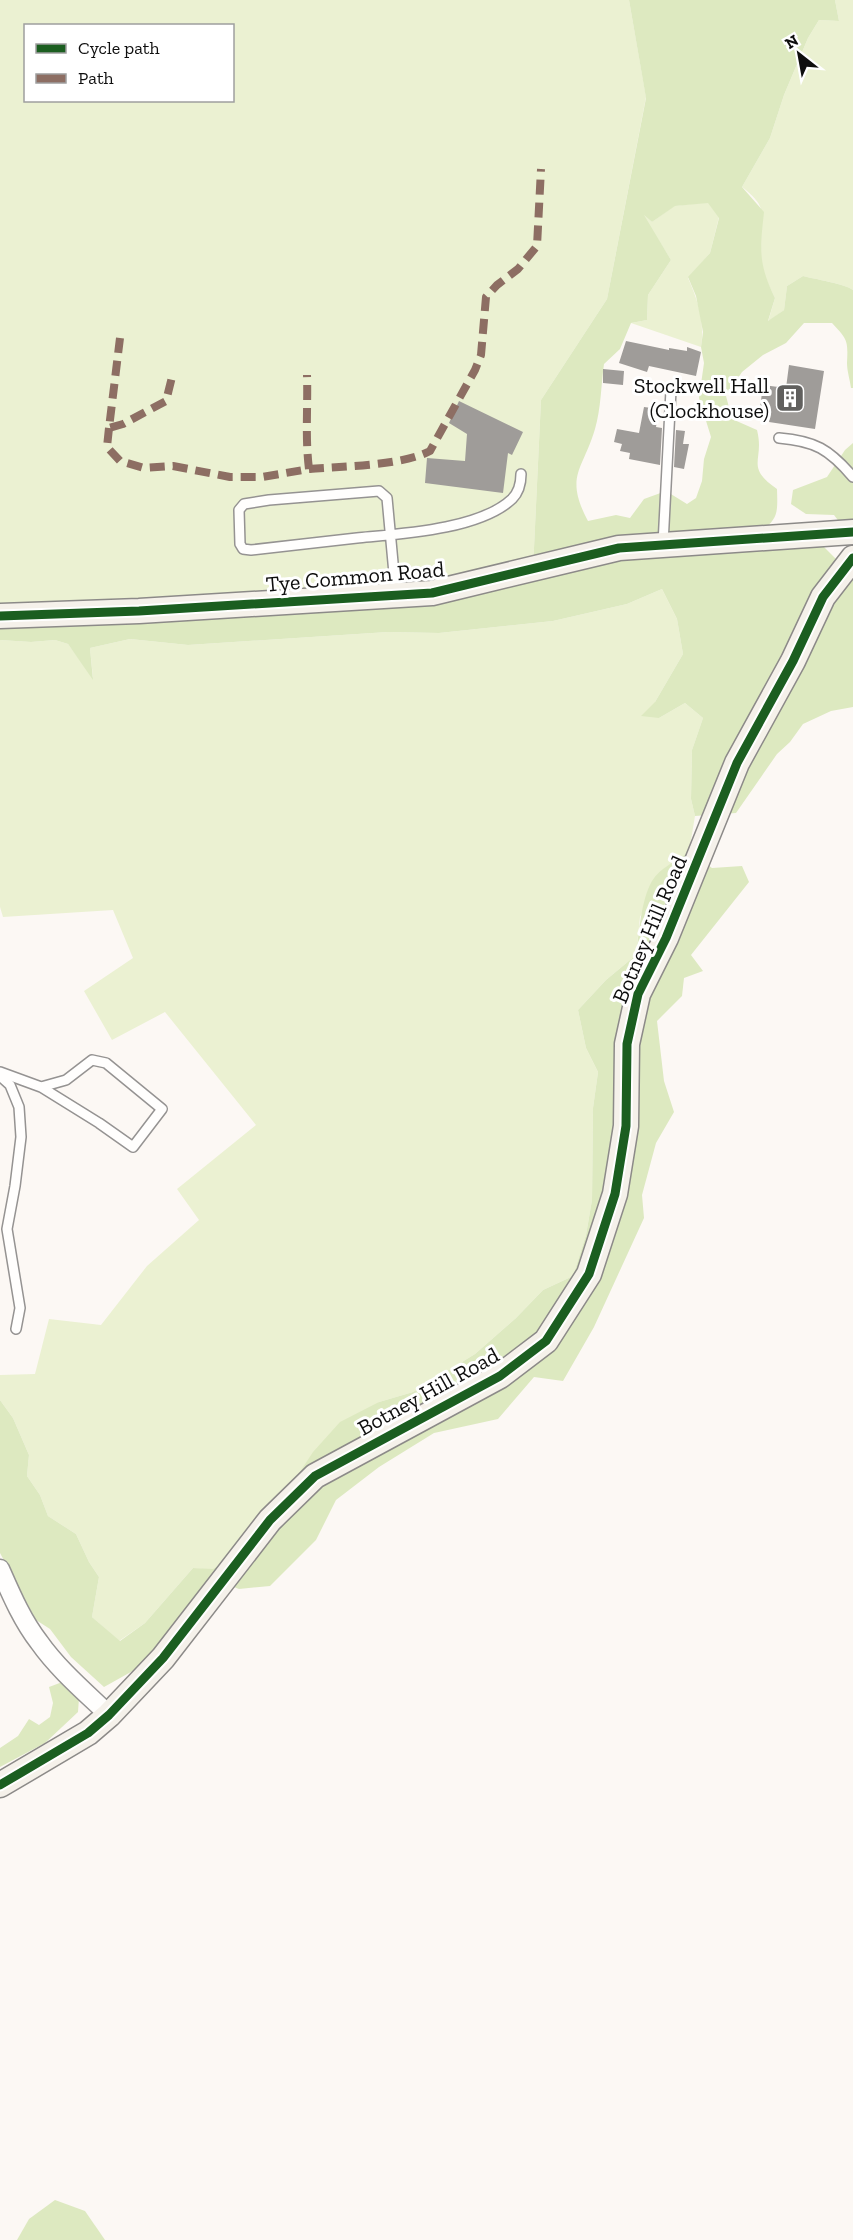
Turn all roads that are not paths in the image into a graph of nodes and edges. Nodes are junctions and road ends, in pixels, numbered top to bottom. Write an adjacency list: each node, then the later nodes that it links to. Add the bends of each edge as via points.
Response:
1 (671, 390): 7 (lane)
2 (779, 438): 4 (lane, via 805,440 836,457)
3 (521, 474): 6 (lane, via 513,498 488,513 439,529)
4 (853, 477)
5 (853, 532): 7 (street, Tye Common Road)
6 (391, 535): 6 (lane, via 246,550 240,544 238,510 244,504 269,500 379,491 387,498); 9 (lane)
7 (663, 544): 9 (street, Tye Common Road, via 619,548 432,592)
8 (853, 558): 15 (street, Botney Hill Road, via 823,597 793,661 736,763 666,938 638,994 627,1044 626,1126 615,1194 590,1274 546,1341 500,1376 315,1476 270,1520 163,1658)
9 (396, 595): 10 (street, Tye Common Road)
10 (0, 616)
11 (0, 1074): 12 (lane); 13 (lane, via 10,1085 19,1107 15,1186 7,1229 20,1308)
12 (41, 1087): 12 (lane, via 66,1080 92,1060 106,1063 162,1109 133,1147)
13 (16, 1329)
14 (0, 1569): 15 (street, via 16,1606 39,1643)
15 (109, 1715): 16 (street, Botney Hill Road, via 88,1733)
16 (0, 1785)

